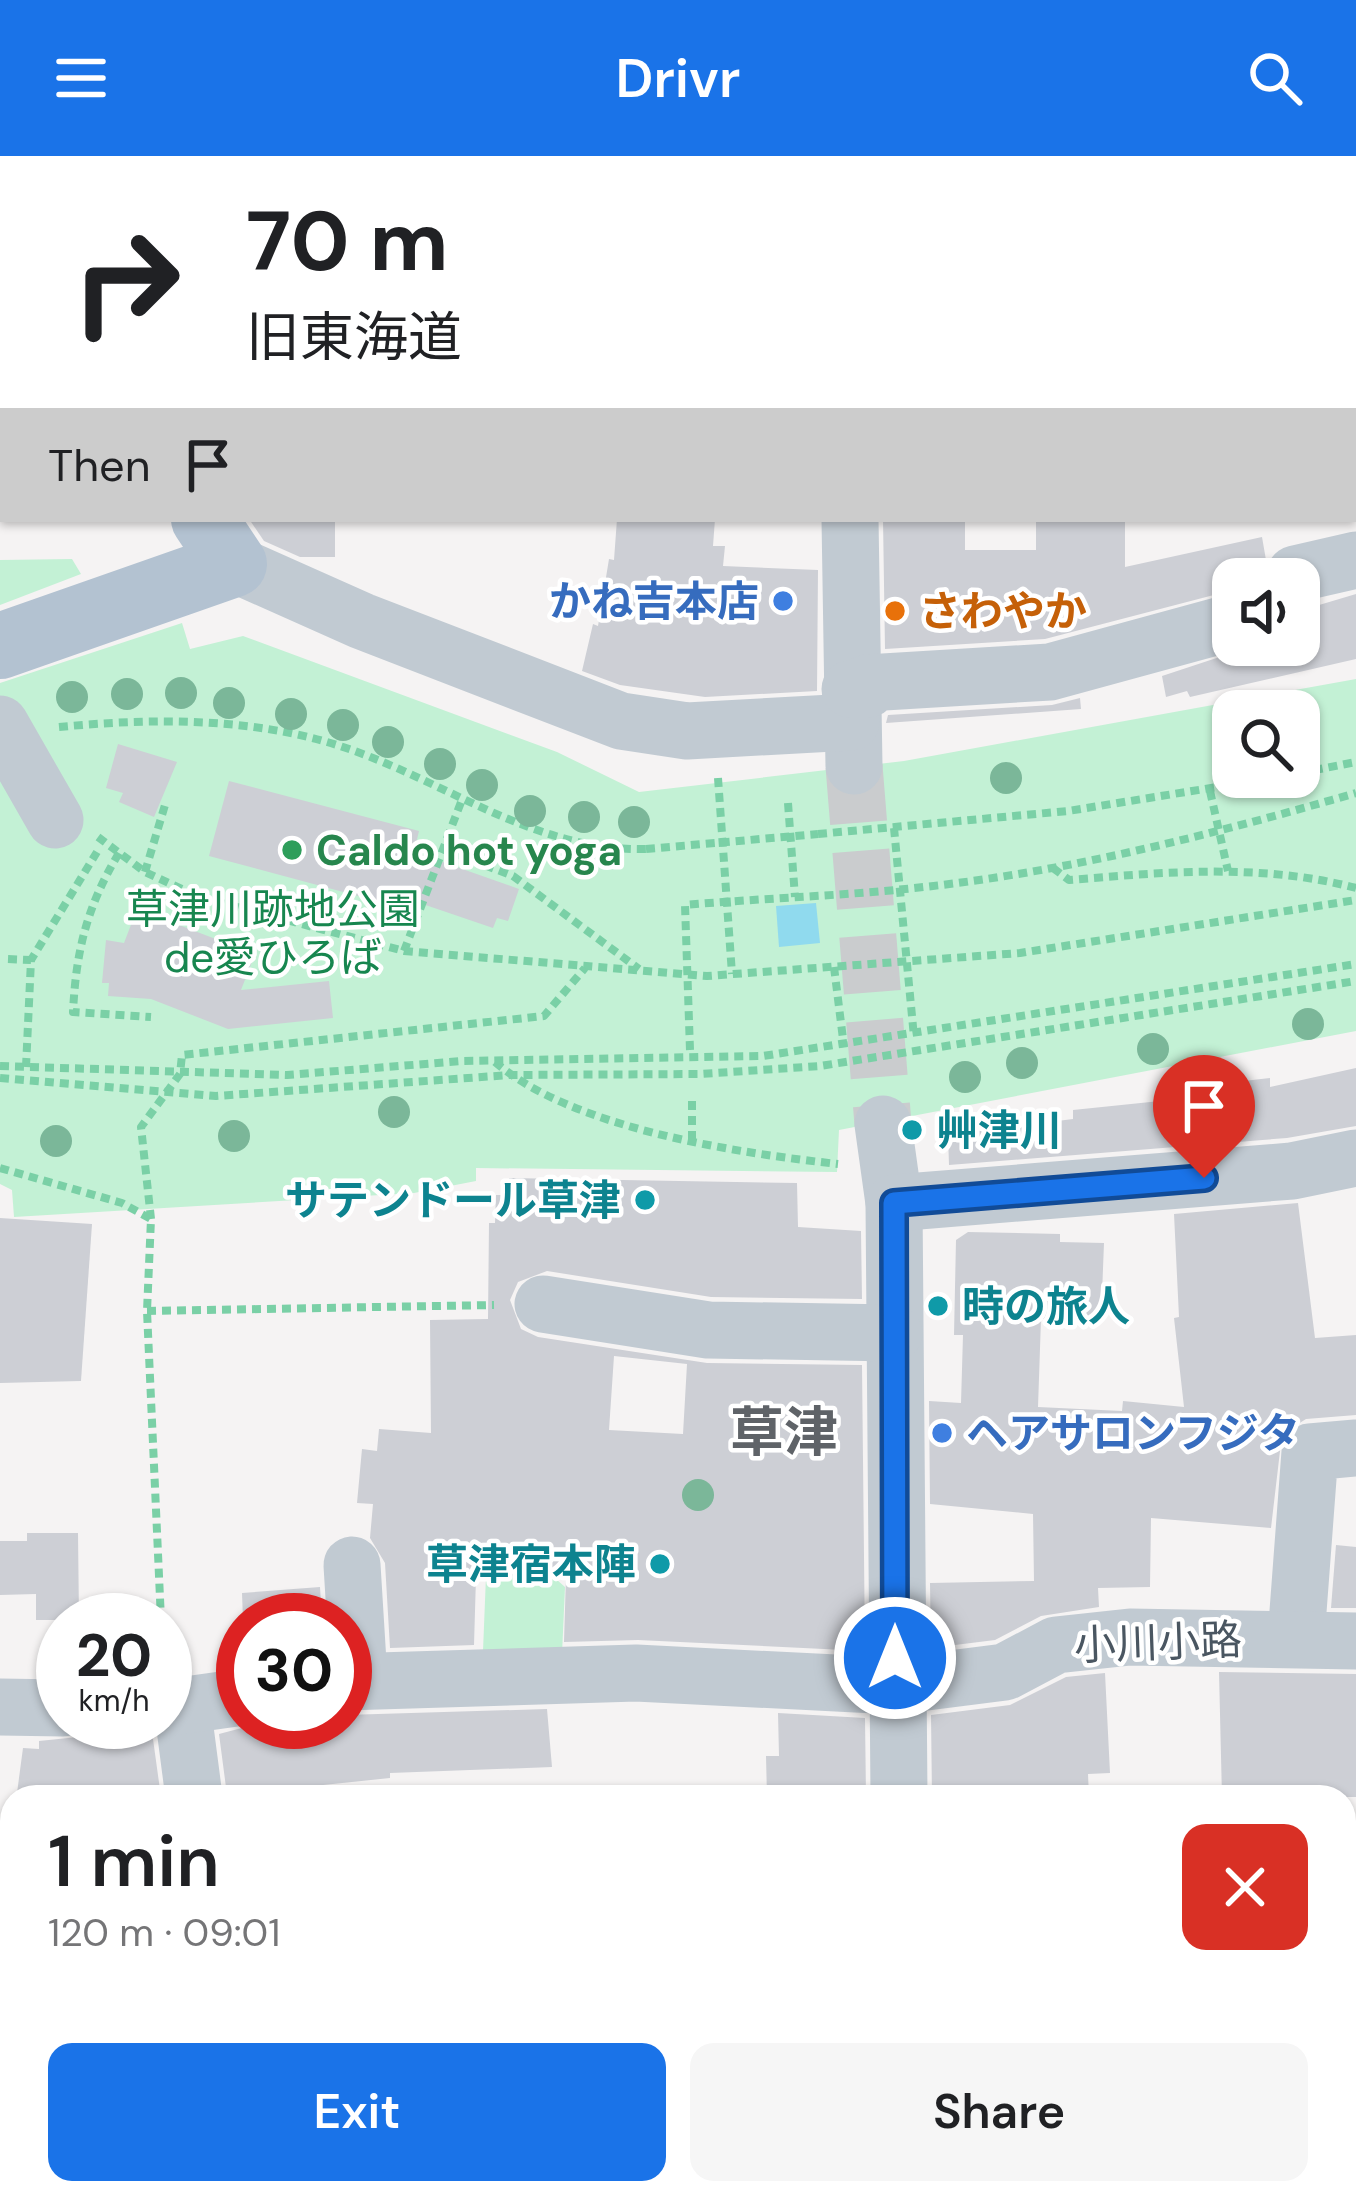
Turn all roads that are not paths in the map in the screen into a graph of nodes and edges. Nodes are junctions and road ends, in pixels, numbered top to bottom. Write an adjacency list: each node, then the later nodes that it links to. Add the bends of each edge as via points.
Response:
1 (850, 522): 7 (street)
2 (219, 541): 6 (main road); 7 (street, via 362,621 621,721 687,731)
3 (1356, 560): 4 (street)
4 (1320, 568)
5 (1212, 628): 7 (street, via 1050,672 867,682)
6 (0, 646)
7 (852, 726)
8 (23, 727): 9 (street)
9 (84, 832)
10 (867, 1144): 12 (street)
11 (1356, 1158): 12 (street, via 1292,1171)
12 (894, 1203): 14 (street)
13 (543, 1304): 14 (street, via 708,1330)
14 (894, 1333): 21 (street)
15 (1356, 1448): 18 (street, via 1310,1452)
16 (352, 1565): 17 (street)
17 (352, 1593)
18 (1296, 1638): 19 (street, 小川小路); 21 (street, 小川小路, via 1056,1645 1005,1672)
19 (1356, 1642)
20 (372, 1680): 21 (street, 小川小路, via 636,1673)
21 (895, 1686): 26 (street)
22 (0, 1707): 23 (street)
23 (36, 1708)
24 (183, 1749): 25 (street)
25 (191, 1785)
26 (899, 1785)

